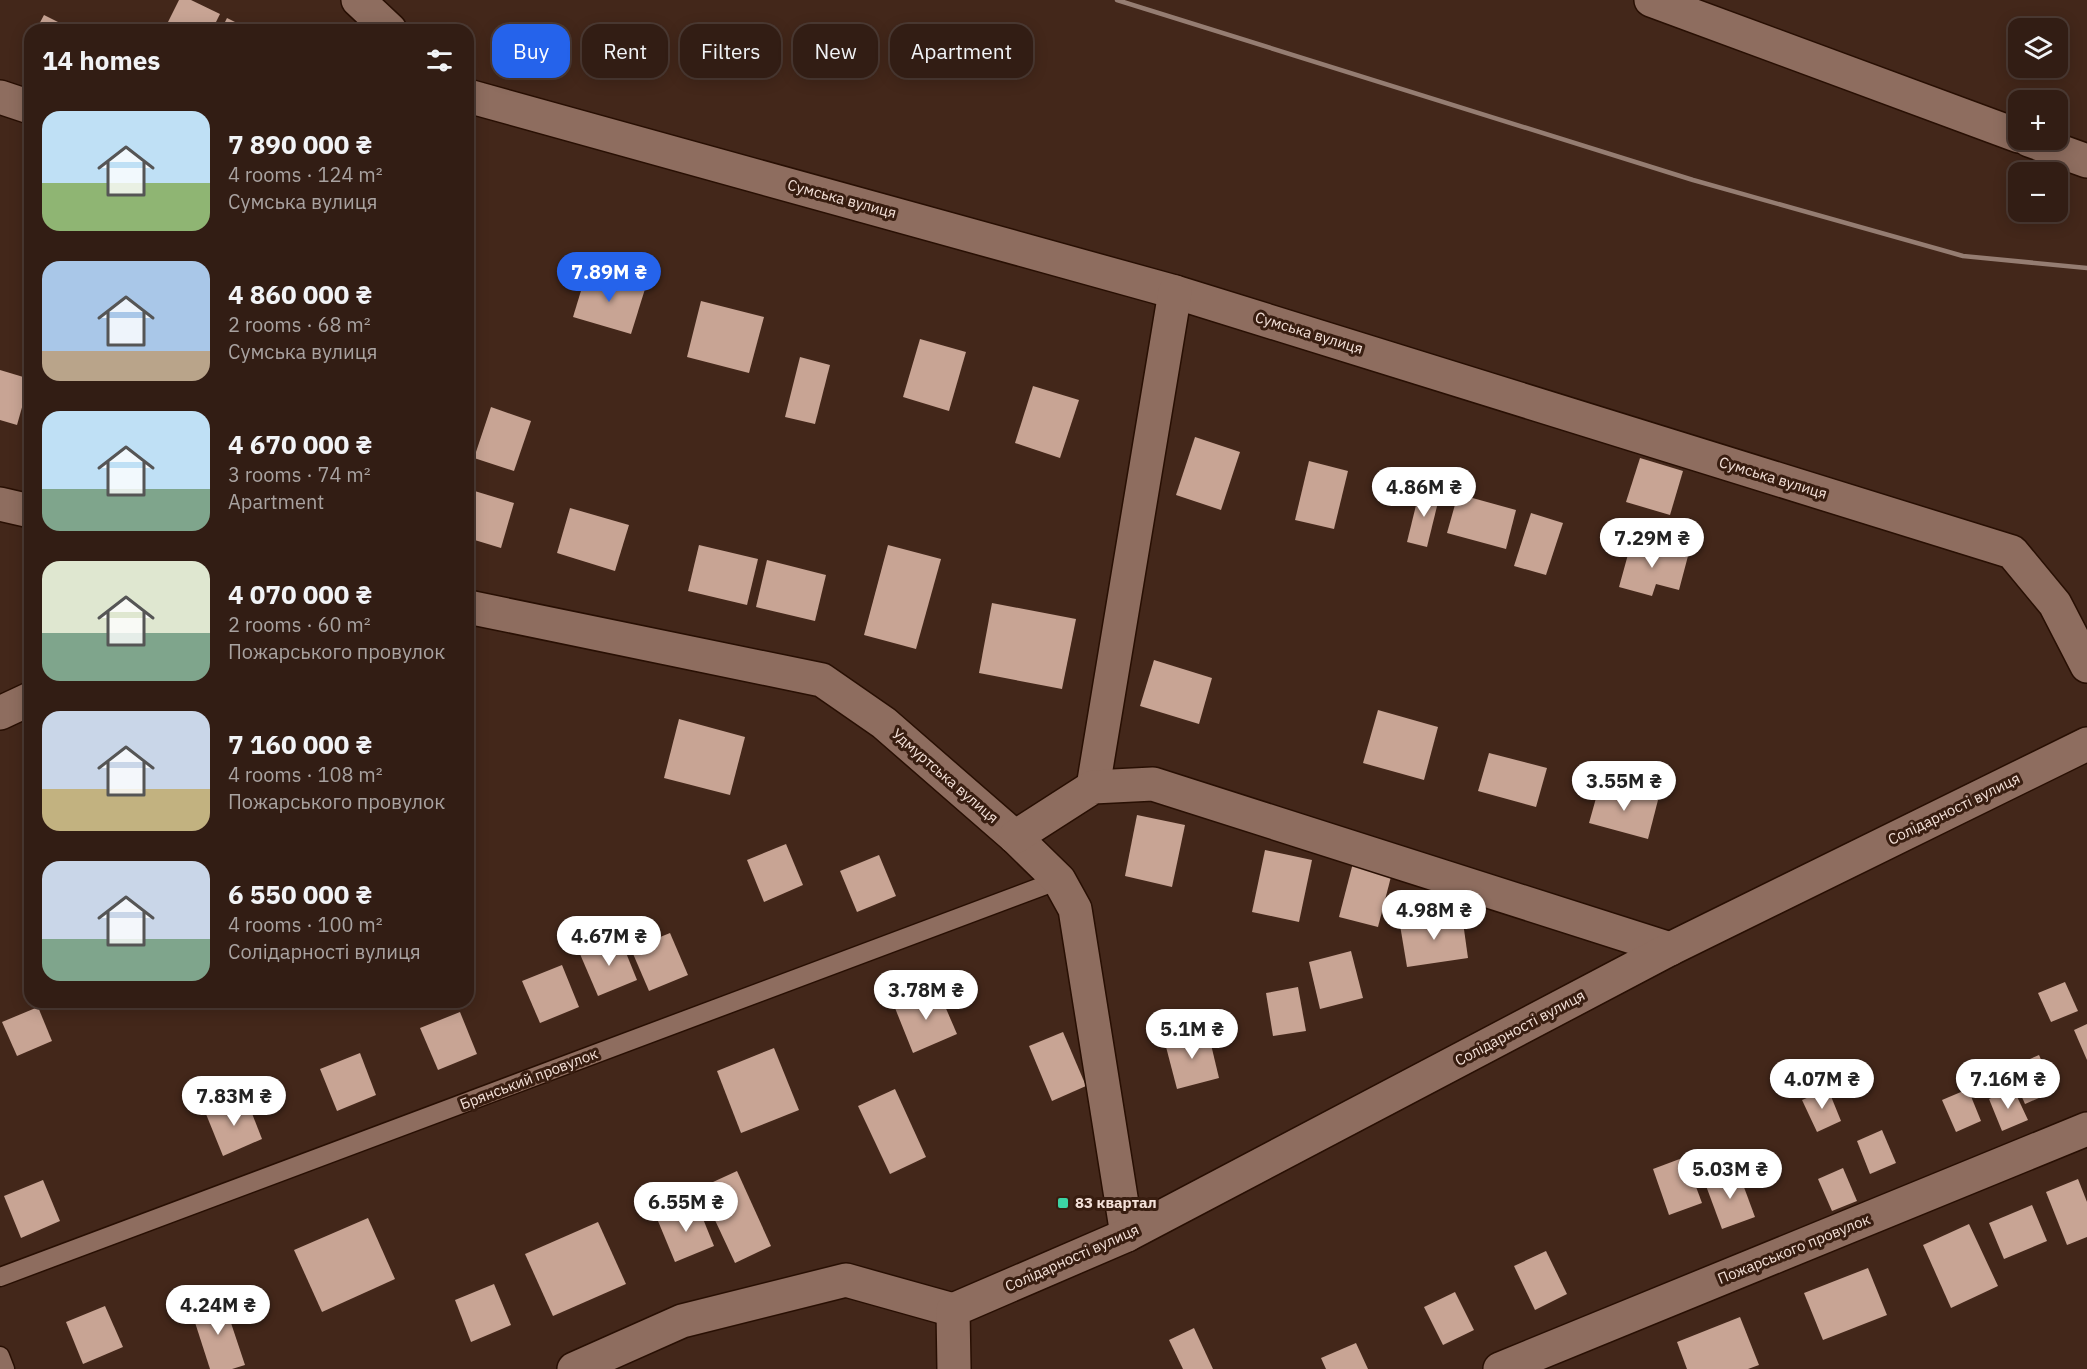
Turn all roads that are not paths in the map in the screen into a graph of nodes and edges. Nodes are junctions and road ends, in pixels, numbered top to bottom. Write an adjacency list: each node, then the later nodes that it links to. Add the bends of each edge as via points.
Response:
1 (358, 0): 3 (street)
2 (1651, 0): 7 (street)
3 (384, 24)
4 (0, 97): 6 (street)
5 (474, 98): 10 (street, Сумська вулиця)
6 (24, 105)
7 (2008, 132)
8 (2057, 150): 9 (street)
9 (2087, 161)
10 (1175, 292): 14 (street, Сумська вулиця, via 2012,552 2055,604); 18 (street)
11 (0, 504): 12 (street)
12 (24, 510)
13 (474, 608): 19 (street, Удмуртська вулиця, via 822,680 884,723)
14 (2087, 666)
15 (24, 702): 16 (street)
16 (0, 713)
17 (2087, 744): 21 (street, Солідарності вулиця)
18 (1093, 787): 19 (street); 21 (street, via 1153,784)
19 (1015, 837): 20 (street, Удмуртська вулиця)
20 (1059, 880): 23 (street, Удмуртська вулиця, via 1075,909); 24 (lane, Брянський провулок)
21 (1670, 949): 23 (street, Солідарності вулиця)
22 (2087, 1129): 30 (street, Пожарського провулок)
23 (1127, 1235): 25 (street, Солідарності вулиця)
24 (0, 1277)
25 (953, 1310): 28 (street, via 846,1280 682,1321); 29 (street)
26 (0, 1356): 27 (lane)
27 (5, 1369)
28 (574, 1369)
29 (954, 1369)
30 (1500, 1369)

